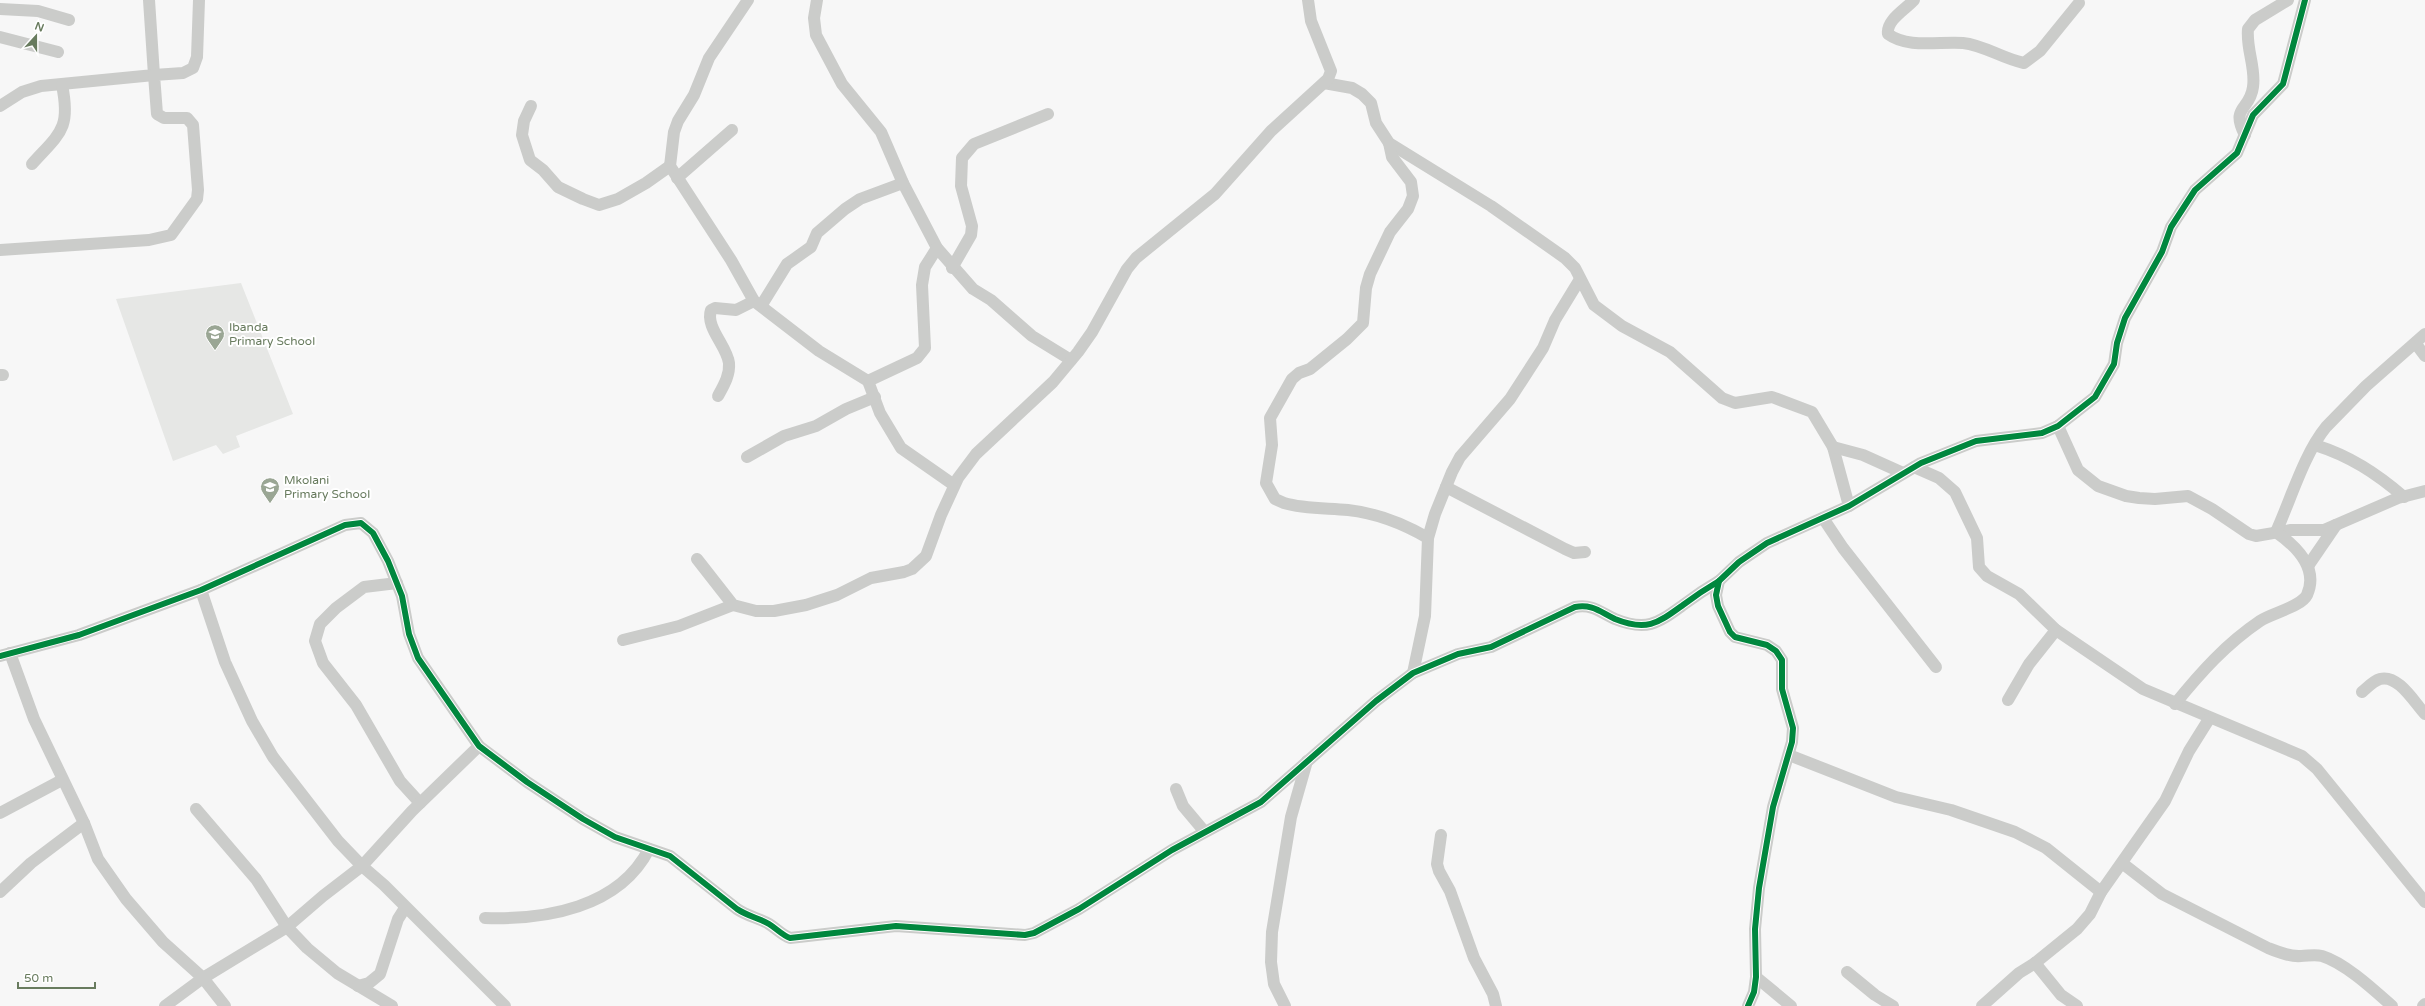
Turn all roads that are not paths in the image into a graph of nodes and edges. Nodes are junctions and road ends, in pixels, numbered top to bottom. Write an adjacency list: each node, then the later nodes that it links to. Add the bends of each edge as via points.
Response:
1 (149, 0): 14 (street)
2 (199, 0): 14 (street, via 197,57 193,68 183,73)
3 (748, 0): 24 (street, via 709,58 694,95 678,121 674,132)
4 (817, 0): 26 (street, via 814,18 816,35 842,84 881,132)
5 (1308, 0): 15 (street, via 1311,21 1331,71)
6 (1914, 0): 9 (street, via 1890,22 1887,29 1892,37 1921,43 1962,43 2024,63 2040,51)
7 (2288, 0): 21 (street, via 2256,20 2248,29 2248,47 2254,82 2252,94 2239,115 2238,122)
8 (2305, 0): 21 (street, via 2283,84 2253,115)
9 (2079, 3)
10 (0, 9): 11 (street, via 38,11)
11 (69, 20)
12 (0, 37): 13 (street)
13 (58, 52)
14 (154, 75): 16 (street); 28 (street, via 157,114 164,118 187,118 193,125 198,195 175,231 164,238 149,240)
15 (1324, 83): 22 (street, via 1352,88 1362,94 1371,103 1376,123); 35 (street, via 1271,131 1223,186 1136,258 1119,281 1092,332)
16 (62, 85): 17 (street, via 41,86 22,92); 23 (street, via 67,106 65,123)
17 (0, 106)
18 (531, 106): 24 (street, via 524,121 522,135 530,160 558,187 582,199 599,205 618,198)
19 (1048, 114): 29 (street, via 974,144 962,158 961,186 972,226 971,235)
20 (732, 130): 25 (street)
21 (2245, 135): 39 (street, via 2237,153 2195,190 2171,227 2162,252 2125,318 2114,364 2107,380 2095,397)
22 (1389, 143): 30 (street, via 1491,206 1565,258 1575,268); 52 (street, via 1392,157 1411,182 1413,196 1408,209 1390,232 1370,274 1363,323 1358,331 1318,363 1292,379 1270,418 1272,445 1266,482 1275,499 1284,503 1350,510 1394,521)
23 (32, 164)
24 (670, 166): 25 (street)
25 (677, 178): 31 (street)
26 (903, 183): 27 (street); 31 (street, via 860,199 845,209 817,233 811,248 787,264)
27 (937, 248): 29 (street); 36 (street, via 925,267 922,285 926,339 922,354)
28 (0, 250)
29 (952, 268): 35 (street, via 973,289 992,300 1032,336)
30 (1580, 279): 41 (street, via 1594,305 1622,326 1670,352 1722,398 1735,403 1772,397 1800,406 1812,412 1818,419); 45 (street, via 1555,320 1543,348 1510,399 1460,457)
31 (757, 303): 36 (street, via 819,351); 37 (street, via 736,310 711,310 711,319 729,363 727,380)
32 (2425, 334): 33 (street)
33 (2416, 344): 34 (street); 40 (street, via 2366,386 2326,427)
34 (2425, 356)
35 (1071, 360): 44 (street, via 1053,382 976,454)
36 (868, 380): 38 (street)
37 (718, 396)
38 (875, 396): 42 (street, via 846,409 824,423 784,436); 44 (street, via 886,426 901,448)
39 (2058, 426): 43 (street, via 2042,433 1963,445); 51 (street, via 2078,470 2098,486 2138,498 2188,496 2249,534 2263,536)
40 (2315, 445): 47 (street, via 2359,462); 51 (street, via 2297,480)
41 (1833, 447): 43 (street); 48 (street)
42 (747, 457)
43 (1908, 470): 48 (street); 60 (street, via 1939,478 1955,492 1977,538 1979,567 1987,576 2019,594)
44 (954, 485): 59 (street, via 926,556 912,569 871,578 806,605 774,611 756,611)
45 (1446, 487): 52 (street); 53 (street, via 1565,549 1574,553)
46 (2425, 491): 47 (street)
47 (2404, 497): 50 (street)
48 (1849, 506): 49 (street)
49 (1823, 518): 56 (street, via 1767,543 1739,562); 63 (street, via 1843,548)
50 (2336, 525): 51 (street, via 2324,530); 55 (street)
51 (2276, 532): 55 (street, via 2290,542)
52 (1428, 538): 64 (street, via 1425,616)
53 (1585, 552)
54 (697, 559): 59 (street)
55 (2308, 566): 67 (street, via 2309,588 2300,603 2260,620 2228,644)
56 (1719, 581): 64 (street, via 1666,619 1652,624 1635,626 1586,605 1491,647 1458,654); 71 (street, via 1716,594 1718,606 1730,632 1735,636 1767,645 1776,651 1782,660 1782,689 1793,728)
57 (397, 583): 58 (street, via 373,533 367,526 356,523 289,549); 70 (street, via 409,634 418,658); 75 (street, via 364,587 320,624 315,641 323,663 356,705 400,781)
58 (201, 590): 62 (street, via 79,635); 83 (street, via 225,662 252,721 282,768 338,840)
59 (733, 604): 61 (street, via 679,626)
60 (2056, 630): 66 (street, via 2029,664); 67 (street, via 2125,678)
61 (623, 640)
62 (5, 655): 73 (street)
63 (1936, 667)
64 (1413, 673): 72 (street)
65 (2362, 692): 68 (street, via 2378,680 2388,678 2398,684)
66 (2008, 700)
67 (2175, 704): 69 (street)
68 (2425, 714)
69 (2209, 719): 82 (street, via 2189,751 2165,801); 86 (street, via 2302,756 2399,867)
70 (479, 746): 75 (street); 81 (street, via 578,816 615,837)
71 (1789, 755): 85 (street, via 1896,797 1951,810 2014,832 2046,848); 92 (street, via 1773,807 1759,888 1755,929)
72 (1307, 760): 79 (street, via 1261,802); 100 (street, via 1291,818 1272,932 1271,962 1274,984)
73 (62, 780): 77 (street); 78 (street)
74 (1176, 789): 79 (street, via 1183,806)
75 (420, 803): 83 (street)
76 (196, 809): 89 (street, via 256,879)
77 (0, 813)
78 (84, 823): 84 (street, via 31,863); 93 (street, via 98,858 126,898 163,942)
79 (1204, 831): 81 (street, via 1079,909 1034,933 1025,935 896,926 790,938 768,924 749,917 670,856)
80 (1441, 835): 101 (street, via 1436,864 1450,891 1474,958 1493,994)
81 (649, 849): 88 (street, via 640,866 619,884 589,903 564,911 518,919)
82 (2122, 863): 85 (street); 107 (street, via 2162,894 2268,948 2300,957 2321,955 2329,958 2355,975)
83 (362, 866): 87 (street); 89 (street)
84 (0, 892)
85 (2101, 892): 90 (street, via 2090,914 2078,929)
86 (2425, 902)
87 (404, 908): 94 (street, via 380,974 369,983); 99 (street)
88 (485, 918)
89 (287, 927): 93 (street); 94 (street, via 314,955)
90 (2035, 963): 105 (street, via 2019,973); 106 (street, via 2061,995)
91 (1847, 972): 104 (street)
92 (1756, 977): 102 (street, via 1754,992); 103 (street)
93 (203, 978): 96 (street); 97 (street)
94 (358, 986): 98 (street)
95 (2425, 1004): 108 (street)
96 (165, 1006)
97 (224, 1006)
98 (392, 1006)
99 (505, 1006)
100 (1285, 1006)
101 (1496, 1006)
102 (1748, 1006)
103 (1791, 1006)
104 (1893, 1006)
105 (1982, 1006)
106 (2076, 1006)
107 (2392, 1006)
108 (2423, 1006)

